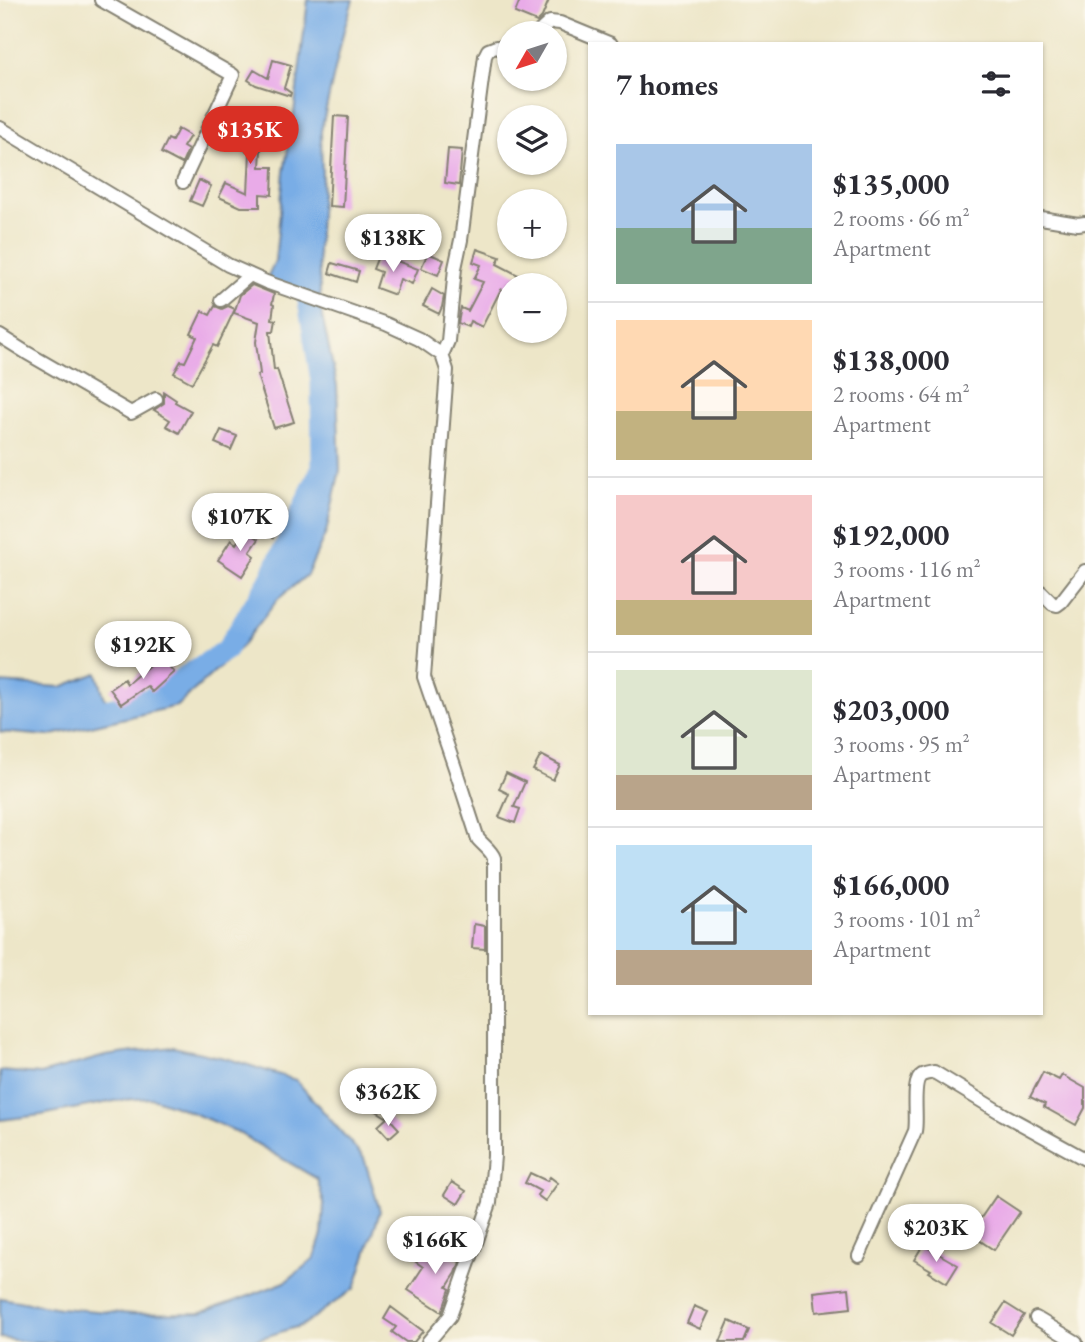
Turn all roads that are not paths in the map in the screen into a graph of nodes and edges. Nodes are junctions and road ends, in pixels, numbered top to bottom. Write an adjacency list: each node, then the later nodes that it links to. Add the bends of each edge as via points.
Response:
1 (101, 0): 6 (street, via 233,75)
2 (567, 26): 3 (street)
3 (606, 42)
4 (497, 47): 12 (street, via 485,55 448,341)
5 (0, 128): 9 (street)
6 (183, 182)
7 (1043, 219): 8 (street)
8 (1085, 223)
9 (250, 275): 10 (street); 12 (street, via 386,324)
10 (221, 300)
11 (0, 336): 13 (street, via 131,412)
12 (442, 355): 19 (street, via 447,370 424,677 478,839 494,858 494,1156 490,1203 450,1316)
13 (156, 398)
14 (1085, 571): 15 (street, via 1057,605)
15 (1043, 594)
16 (1085, 1159): 17 (street, via 934,1072 922,1075 915,1088 915,1131)
17 (859, 1256)
18 (1036, 1318): 20 (street)
19 (428, 1342)
20 (1076, 1342)

